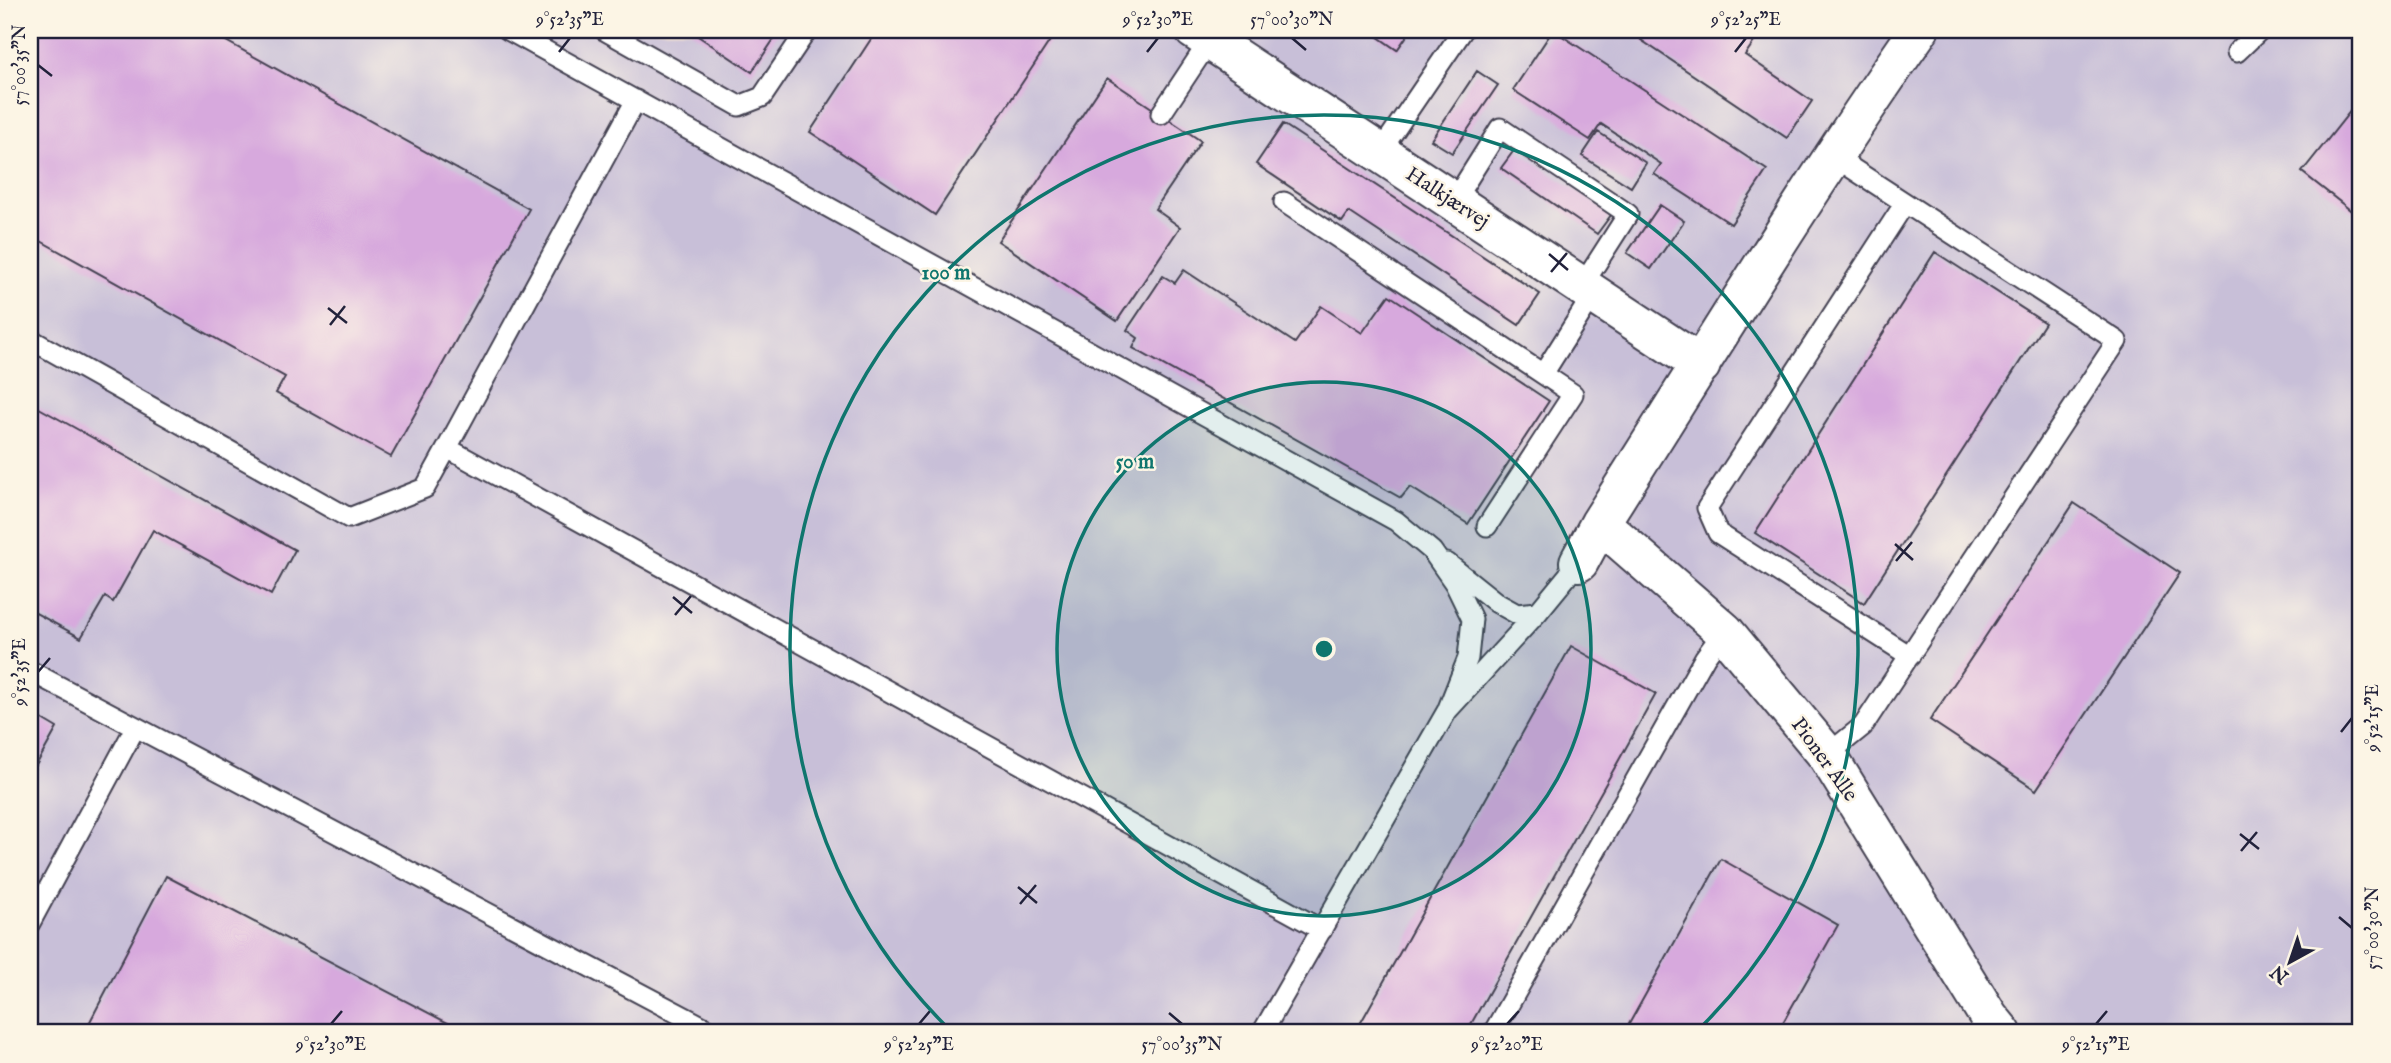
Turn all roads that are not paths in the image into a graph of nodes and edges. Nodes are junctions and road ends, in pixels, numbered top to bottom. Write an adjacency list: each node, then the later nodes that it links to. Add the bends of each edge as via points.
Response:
1 (508, 30): 9 (lane)
2 (604, 30): 3 (lane, via 739,106 762,97)
3 (807, 30)
4 (1463, 30): 11 (lane)
5 (1919, 30): 12 (street)
6 (2260, 30): 8 (lane)
7 (1202, 35): 10 (lane); 11 (street, Halkjærvej)
8 (2236, 52)
9 (636, 100): 20 (lane); 23 (lane, via 1396,521)
10 (1161, 114)
11 (1380, 152): 13 (street, Halkjærvej)
12 (1833, 156): 15 (lane); 18 (street)
13 (1454, 201): 16 (street, Halkjærvej); 16 (lane, via 1500,128 1628,214)
14 (1284, 202): 19 (lane)
15 (1905, 204): 27 (lane, via 1707,508 1717,533); 27 (lane, via 2116,341)
16 (1588, 289): 18 (street, Halkjærvej); 19 (lane)
17 (30, 339): 20 (lane, via 349,518 425,488)
18 (1700, 365): 21 (street)
19 (1543, 374): 22 (lane, via 1573,394)
20 (447, 448): 33 (lane)
21 (1600, 523): 24 (street); 26 (street, Pioner Alle)
22 (1487, 526)
23 (1432, 551): 25 (lane, via 1497,603 1517,614); 29 (lane, via 1472,619 1468,658)
24 (1579, 562): 25 (lane)
25 (1538, 612): 29 (lane)
26 (1724, 631): 31 (street, Pioner Alle); 36 (lane)
27 (1909, 656): 31 (lane, via 1863,726)
28 (30, 671): 30 (lane)
29 (1447, 711): 33 (lane)
30 (135, 728): 32 (lane); 34 (lane)
31 (1827, 755): 37 (street, Pioner Alle)
32 (30, 923)
33 (1322, 930): 35 (lane)
34 (715, 1033)
35 (1262, 1033)
36 (1493, 1033)
37 (2002, 1033)

